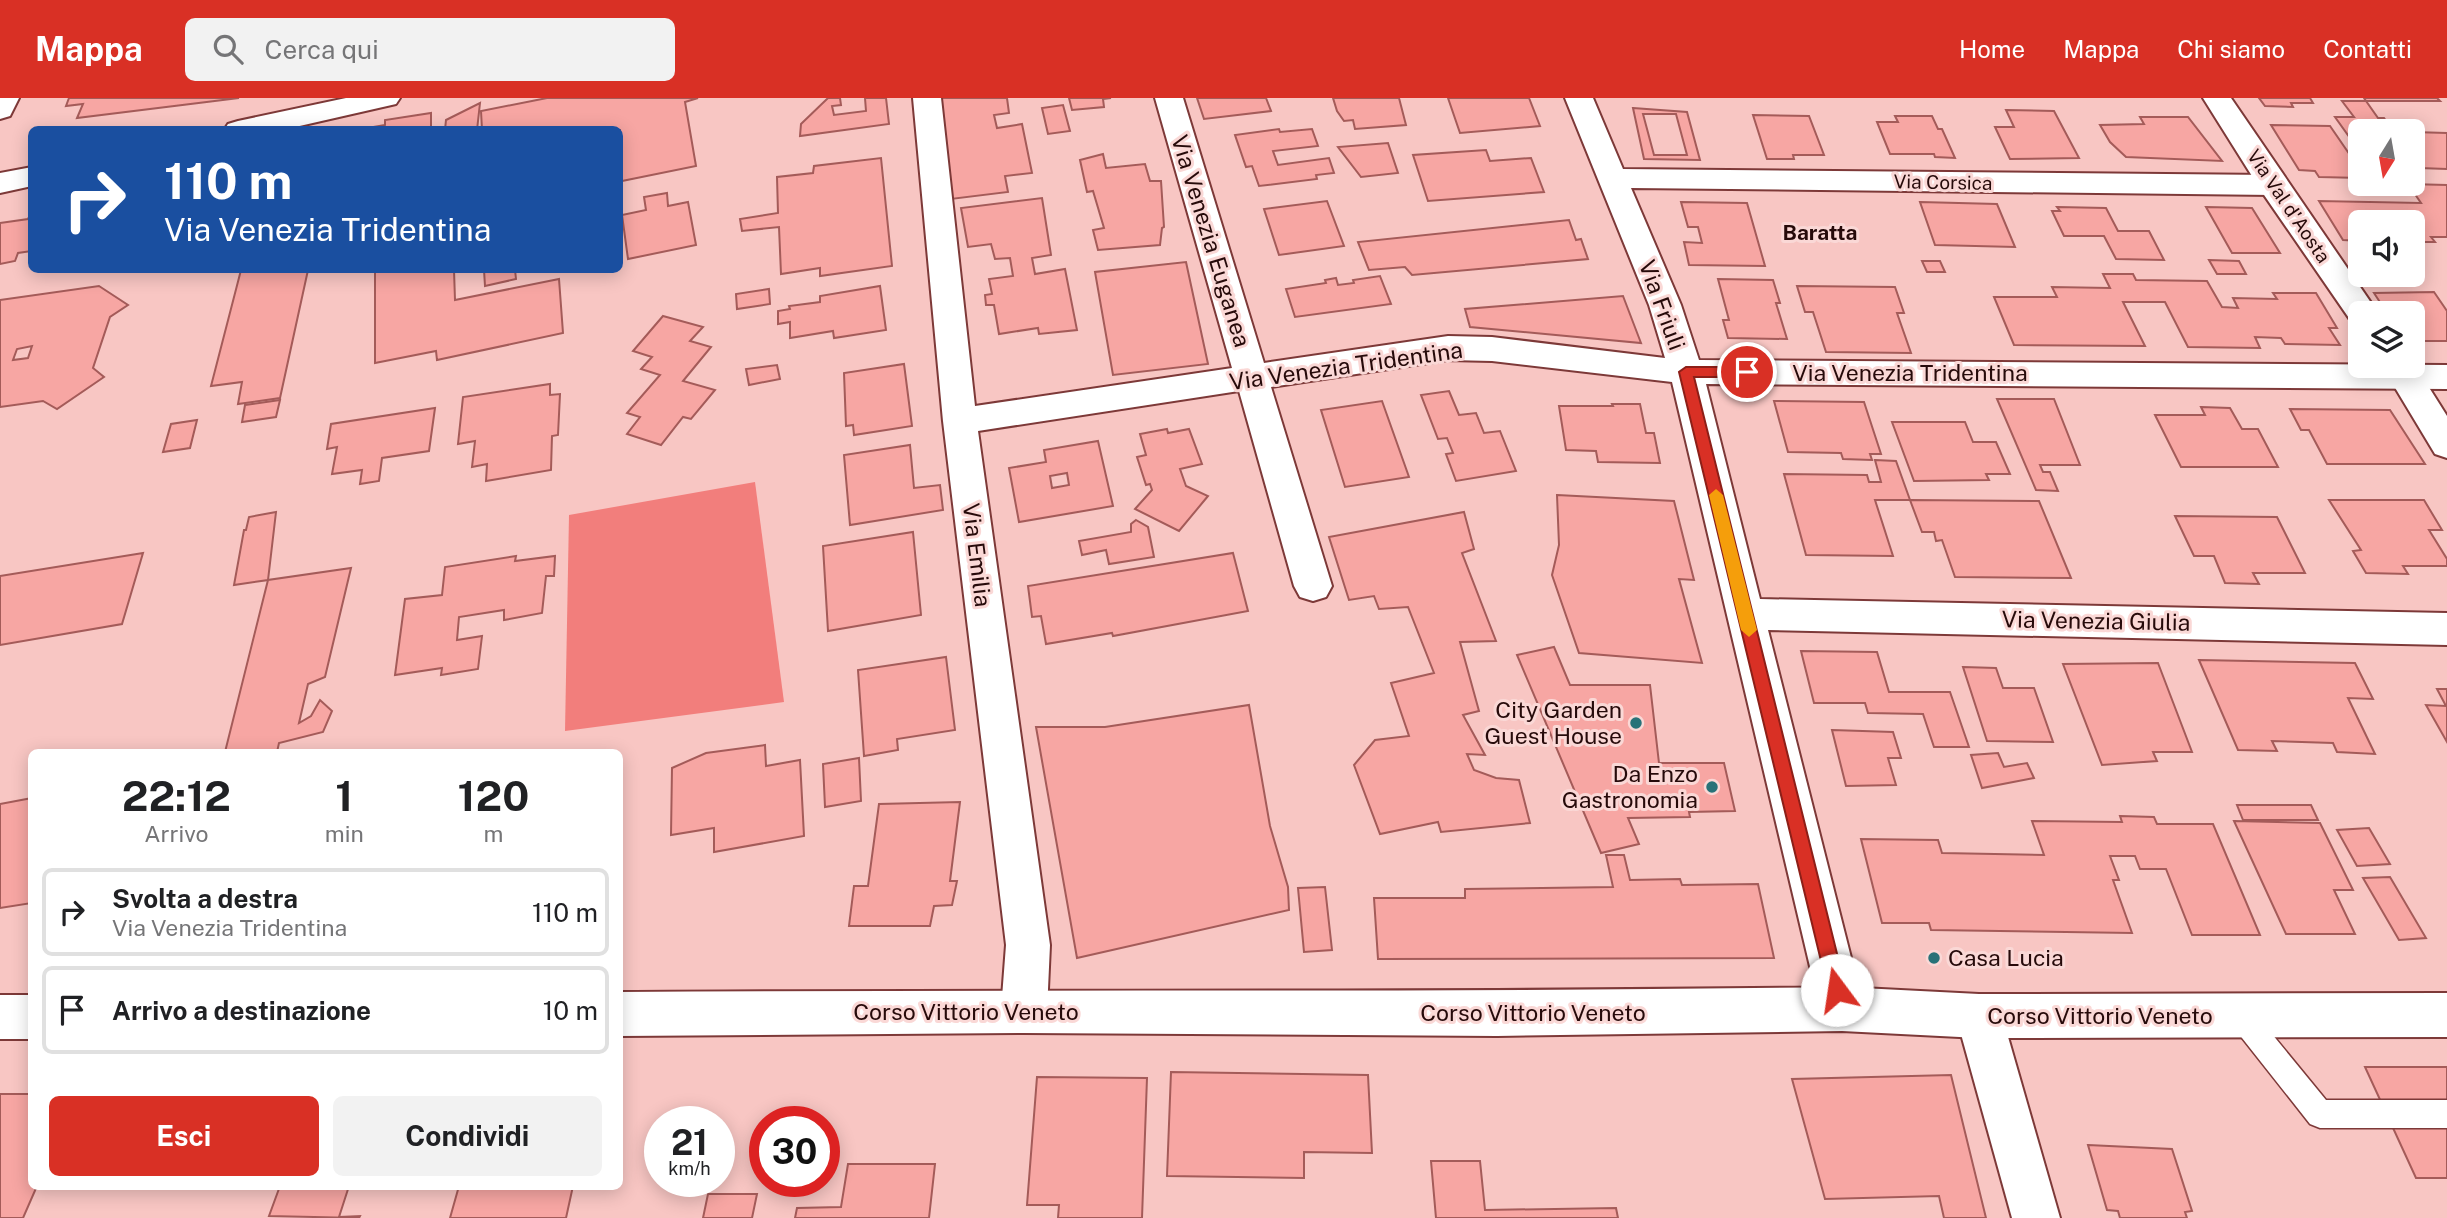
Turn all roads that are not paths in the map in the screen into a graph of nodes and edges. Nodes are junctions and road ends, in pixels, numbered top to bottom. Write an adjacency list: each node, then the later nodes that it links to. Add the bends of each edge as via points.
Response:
1 (5, 98): 8 (street)
2 (386, 98): 7 (street)
3 (927, 98): 21 (street, Via Emilia)
4 (1169, 98): 19 (street, Via Venezia Euganea)
5 (1579, 98): 11 (street, Via Friuli)
6 (2217, 98): 13 (street, Via Val d'Aosta)
7 (322, 104): 9 (street)
8 (0, 110)
9 (251, 126)
10 (28, 177): 12 (street)
11 (1612, 178): 13 (street, Via Corsica); 16 (street, Via Friuli, via 1665,305)
12 (0, 183)
13 (2273, 185): 14 (street, Via Val d'Aosta)
14 (2354, 301)
15 (2348, 371): 16 (street, Via Venezia Tridentina)
16 (1686, 372): 19 (street, Via Venezia Tridentina, via 1448,348); 24 (street, Via Friuli)
17 (2425, 374): 18 (street, Via Venezia Tridentina)
18 (2447, 377)
19 (1252, 378): 21 (street, Via Venezia Tridentina); 23 (street, Via Venezia Euganea)
20 (2407, 378): 22 (street)
21 (960, 421): 27 (street, Via Emilia, via 1027,946)
22 (2447, 445)
23 (1313, 586)
24 (1745, 614): 25 (street, Via Venezia Giulia); 26 (street, Via Friuli)
25 (2447, 629)
26 (1842, 1009): 27 (street, Corso Vittorio Veneto, via 1497,1014); 31 (street, Corso Vittorio Veneto)
27 (1024, 1012): 28 (street, Corso Vittorio Veneto)
28 (623, 1014)
29 (2240, 1015): 30 (street, Corso Vittorio Veneto); 31 (street, Corso Vittorio Veneto); 34 (lane, via 2320,1114)
30 (2447, 1015)
31 (1979, 1016): 35 (street)
32 (0, 1017): 33 (street)
33 (28, 1017)
34 (2447, 1114)
35 (2036, 1218)

